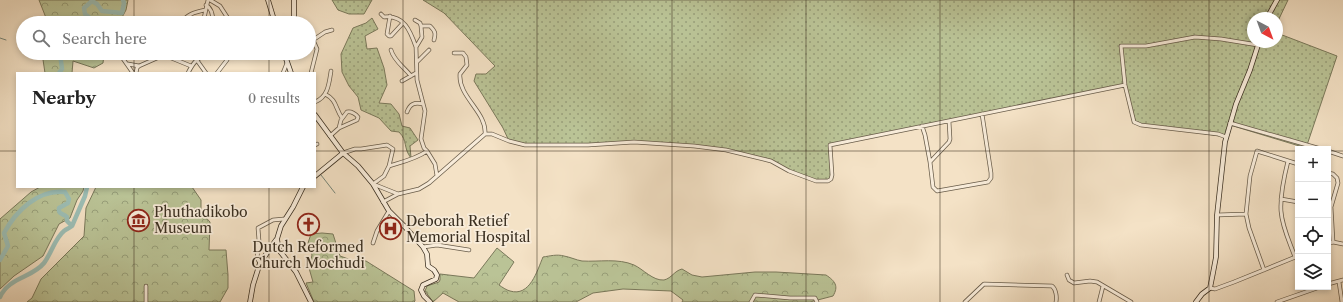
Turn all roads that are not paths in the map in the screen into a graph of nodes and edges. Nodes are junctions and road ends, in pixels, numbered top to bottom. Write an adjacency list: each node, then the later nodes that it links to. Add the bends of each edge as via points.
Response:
1 (209, 0): 6 (street); 7 (street)
2 (222, 0): 6 (street)
3 (268, 0): 15 (street)
4 (294, 0): 16 (street)
5 (1277, 0): 9 (street)
6 (217, 3): 14 (street)
7 (206, 5): 8 (street); 13 (street)
8 (205, 10): 11 (street); 12 (street)
9 (1270, 12)
10 (381, 14): 17 (street, via 384,17)
11 (188, 16)
12 (204, 16)
13 (212, 16)
14 (227, 16)
15 (273, 16)
16 (294, 16)
17 (390, 16): 19 (street); 19 (street, via 387,34 389,36)
18 (415, 20): 20 (street)
19 (403, 24): 25 (street, via 410,30)
20 (421, 26): 23 (street, via 430,26 435,31); 25 (street, via 422,37)
21 (332, 30): 22 (street)
22 (316, 38)
23 (434, 40)
24 (1247, 42): 55 (street, via 1196,37 1146,46 1121,46)
25 (416, 47): 38 (street)
26 (1257, 48): 64 (street)
27 (391, 50): 53 (street, via 393,56)
28 (429, 50): 38 (street)
29 (454, 53): 67 (street, via 463,53 466,57 467,65 460,74 461,82 482,118)
30 (125, 60): 40 (street)
31 (154, 60): 41 (street)
32 (175, 60): 42 (street)
33 (195, 60): 42 (street)
34 (197, 60): 47 (street)
35 (227, 60): 48 (street)
36 (286, 60): 39 (street)
37 (314, 60): 51 (street)
38 (417, 62): 52 (street)
39 (287, 63): 49 (street); 50 (street)
40 (128, 64): 41 (street); 44 (street)
41 (139, 66): 45 (street)
42 (191, 66): 46 (street)
43 (331, 71): 56 (street)
44 (133, 72)
45 (135, 72)
46 (188, 72)
47 (205, 72)
48 (218, 72)
49 (283, 72)
50 (291, 72)
51 (311, 72)
52 (416, 73): 53 (street); 58 (street)
53 (411, 76): 54 (street)
54 (402, 81)
55 (1125, 85): 60 (street); 69 (street, via 1134,122)
56 (325, 94): 57 (street); 62 (street, via 335,102)
57 (316, 102)
58 (423, 104): 59 (street, via 412,104); 71 (street, via 425,118 421,139)
59 (407, 112)
60 (982, 114): 63 (street); 76 (street, via 991,173 988,182 937,191 933,187)
61 (316, 116): 68 (street)
62 (342, 118): 66 (street); 66 (street, via 349,112 358,118)
63 (949, 121): 65 (street); 76 (street, via 949,142)
64 (1230, 123): 69 (street); 70 (street)
65 (922, 126): 67 (street, via 830,145 832,175 828,181 816,181 771,162 719,149 634,142 525,145); 76 (street)
66 (339, 128): 68 (street)
67 (485, 134): 81 (street)
68 (330, 136): 73 (street)
69 (1226, 137): 91 (street)
70 (1310, 146)
71 (427, 151): 78 (street); 81 (street, via 435,164)
72 (1331, 152): 74 (street)
73 (343, 153): 78 (street, via 387,145 393,149); 80 (street); 82 (street, via 358,166)
74 (1343, 156)
75 (1288, 161): 77 (street); 85 (street); 90 (street, via 1257,150 1250,176)
76 (930, 162)
77 (1295, 163)
78 (389, 166): 82 (street, via 384,176)
79 (1331, 174): 87 (street, via 1338,182)
80 (316, 175)
81 (437, 176): 84 (street, via 426,186)
82 (372, 184): 84 (street); 88 (street)
83 (302, 188): 93 (street)
84 (398, 194): 88 (street)
85 (1281, 199): 86 (street); 100 (street, via 1281,213)
86 (1295, 201)
87 (1331, 201)
88 (383, 202): 89 (street)
89 (389, 211): 96 (street); 98 (street)
90 (1246, 214): 91 (street); 103 (street)
91 (1217, 215): 110 (street, via 1216,257)
92 (1330, 218): 95 (street)
93 (284, 219): 94 (street); 102 (street, via 273,220 258,228 257,258)
94 (277, 239): 102 (street); 115 (street, via 279,250 296,272)
95 (1333, 242): 97 (street)
96 (373, 243)
97 (1343, 244)
98 (423, 246): 99 (street); 116 (street, via 428,266 437,275 436,279 423,285 421,290)
99 (469, 250)
100 (1296, 254)
101 (1295, 257): 103 (street)
102 (260, 263): 114 (street)
103 (1264, 270): 110 (street, via 1215,289)
104 (1067, 275): 109 (street, via 1074,283 1090,281)
105 (1343, 280): 106 (street)
106 (1339, 282): 107 (street); 125 (street)
107 (1331, 283)
108 (146, 286): 113 (street)
109 (1103, 286): 121 (street); 122 (street)
110 (1210, 288): 123 (street)
111 (1312, 290): 112 (street)
112 (1283, 301): 124 (street)
113 (146, 302)
114 (250, 302)
115 (311, 302)
116 (430, 302)
117 (751, 302): 118 (street, via 755,295 815,298)
118 (817, 302)
119 (965, 302): 120 (street, via 984,284 1052,286)
120 (1056, 302)
121 (1099, 302)
122 (1131, 302)
123 (1196, 302)
124 (1277, 302)
125 (1342, 302)

